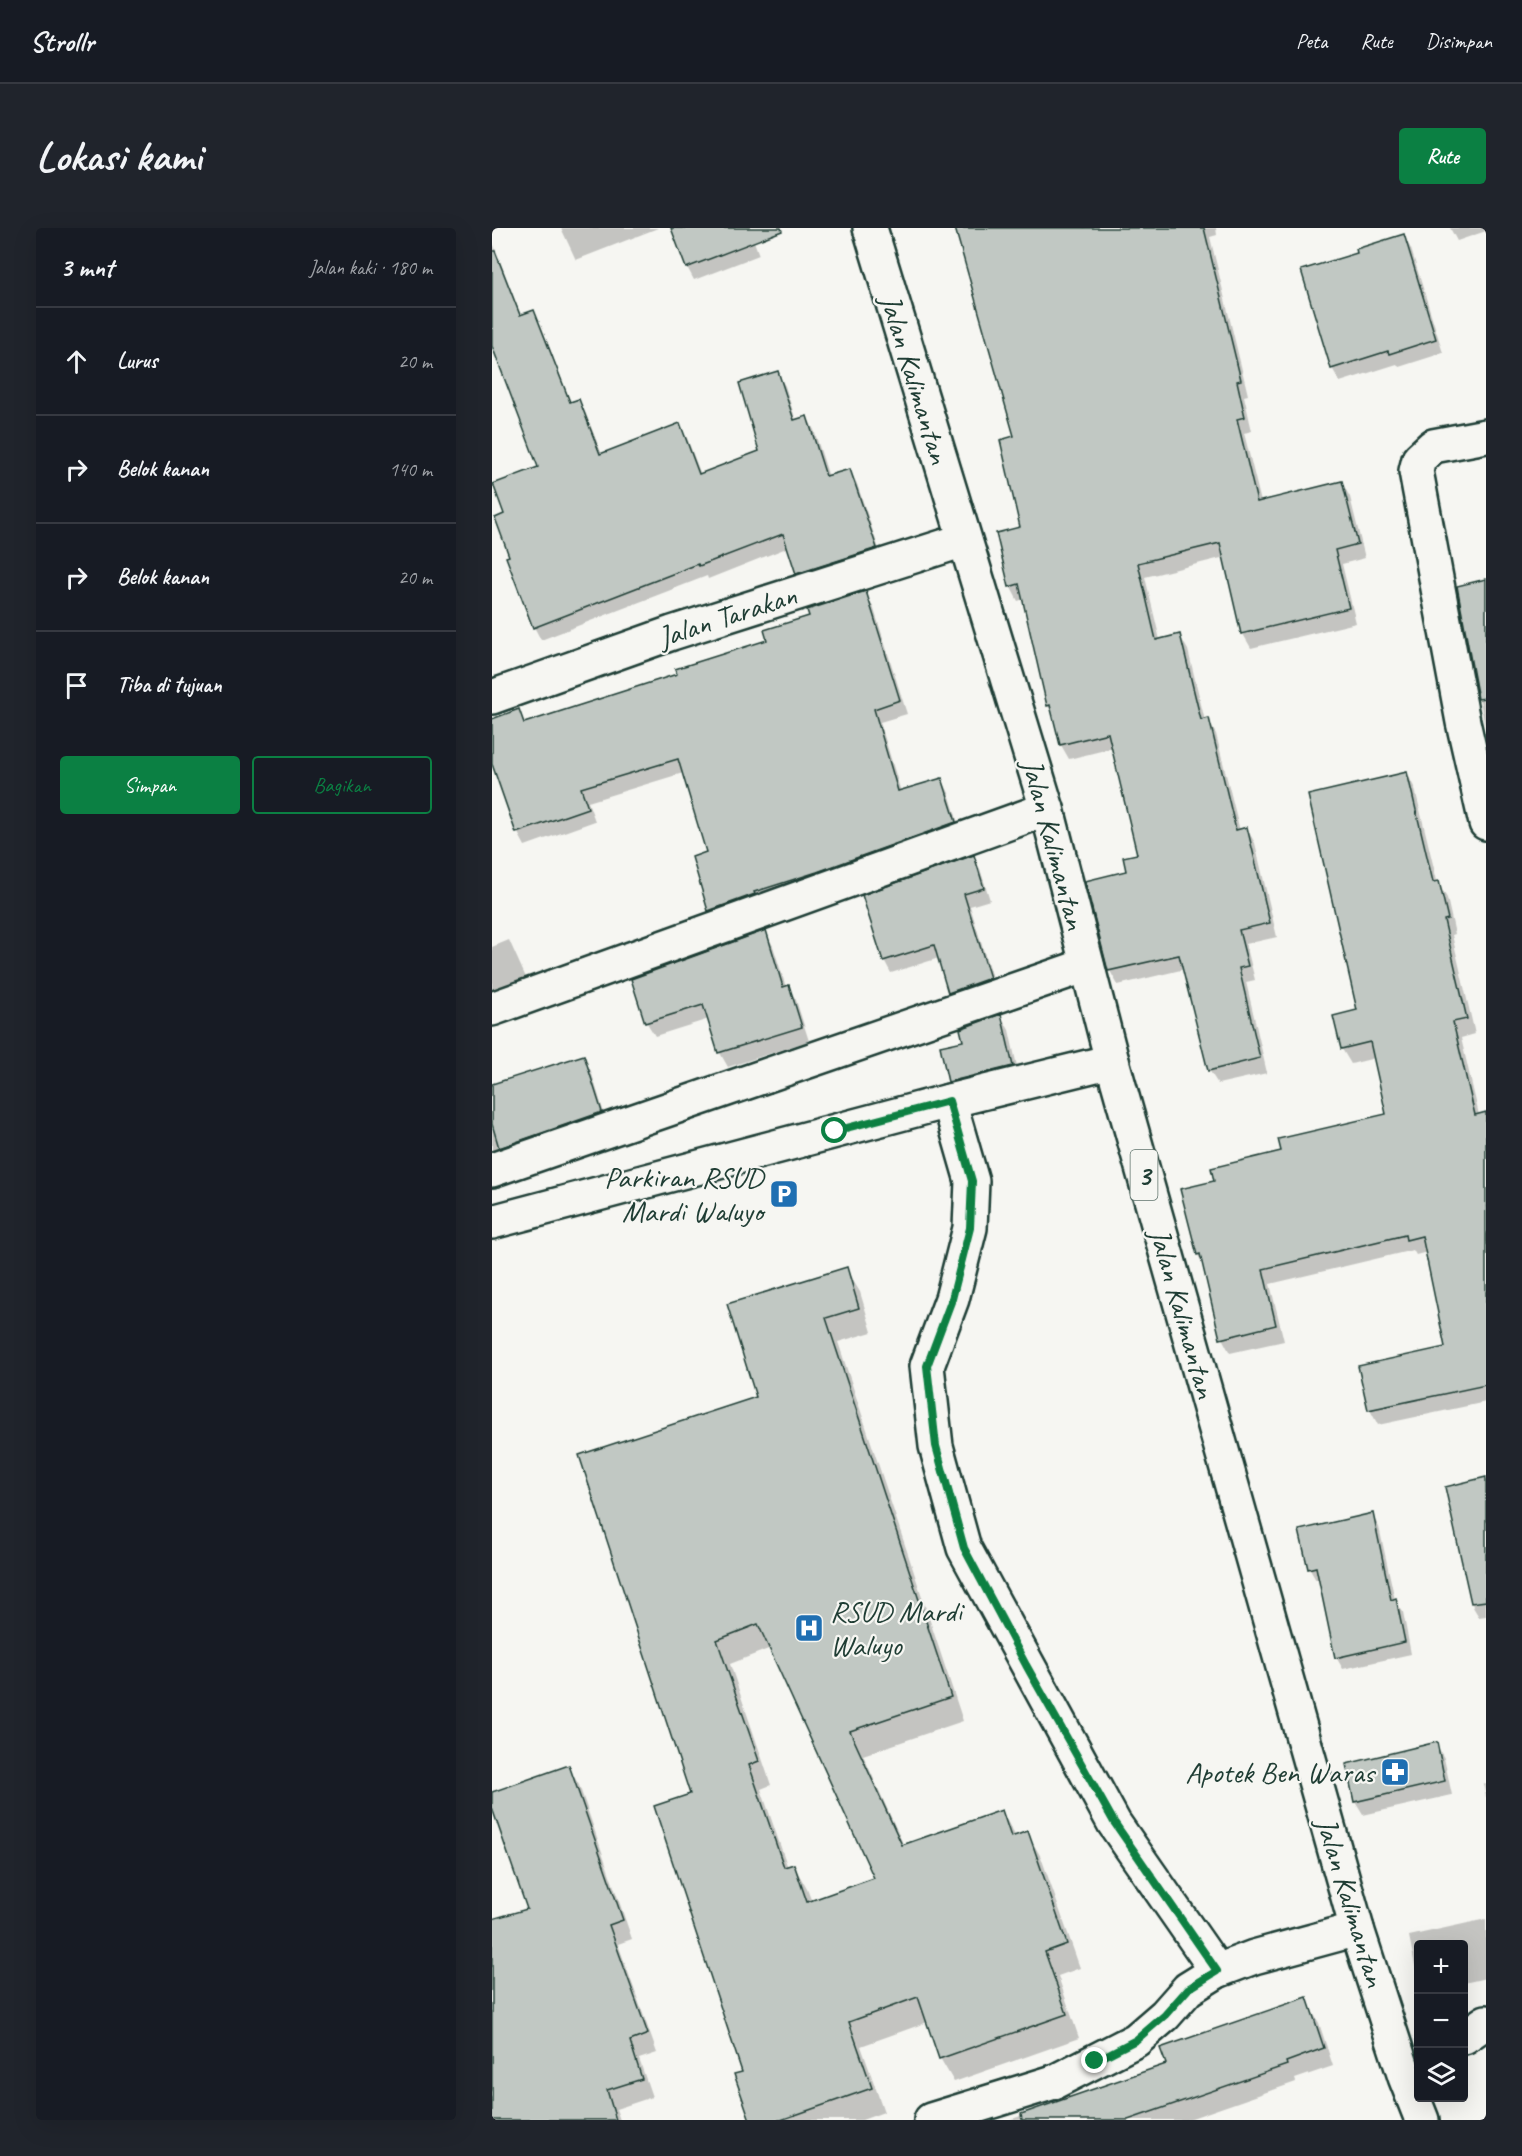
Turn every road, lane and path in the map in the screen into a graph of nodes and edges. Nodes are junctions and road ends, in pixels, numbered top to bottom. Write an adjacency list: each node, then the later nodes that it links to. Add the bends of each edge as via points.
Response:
1 (870, 228): 3 (main road, Jalan Kalimantan / 3)
2 (1486, 436): 6 (main road, via 1433,446 1419,459 1416,471)
3 (964, 540): 4 (main road, Jalan Tarakan, via 672,633); 5 (main road, Jalan Kalimantan / 3)
4 (492, 697)
5 (1047, 809): 7 (main road, Jalan Kalimantan / 3); 8 (main road)
6 (1486, 823)
7 (1087, 965): 9 (main road, Jalan Kalimantan / 3); 11 (main road)
8 (492, 1009)
9 (1112, 1061): 10 (main road); 13 (main road, Jalan Kalimantan / 3)
10 (949, 1101): 12 (main road); 14 (main road, via 972,1181 970,1228 952,1299 927,1366 936,1446 964,1548 1114,1822)
11 (492, 1170)
12 (492, 1222)
13 (1357, 1929): 14 (main road); 17 (main road, Jalan Kalimantan / 3)
14 (1217, 1971): 18 (main road, via 1188,1989 1136,2040 1054,2082)
15 (1486, 2022): 16 (main road)
16 (1468, 2034)
17 (1412, 2073): 19 (main road, Jalan Kalimantan / 3)
18 (931, 2120)
19 (1422, 2120)

